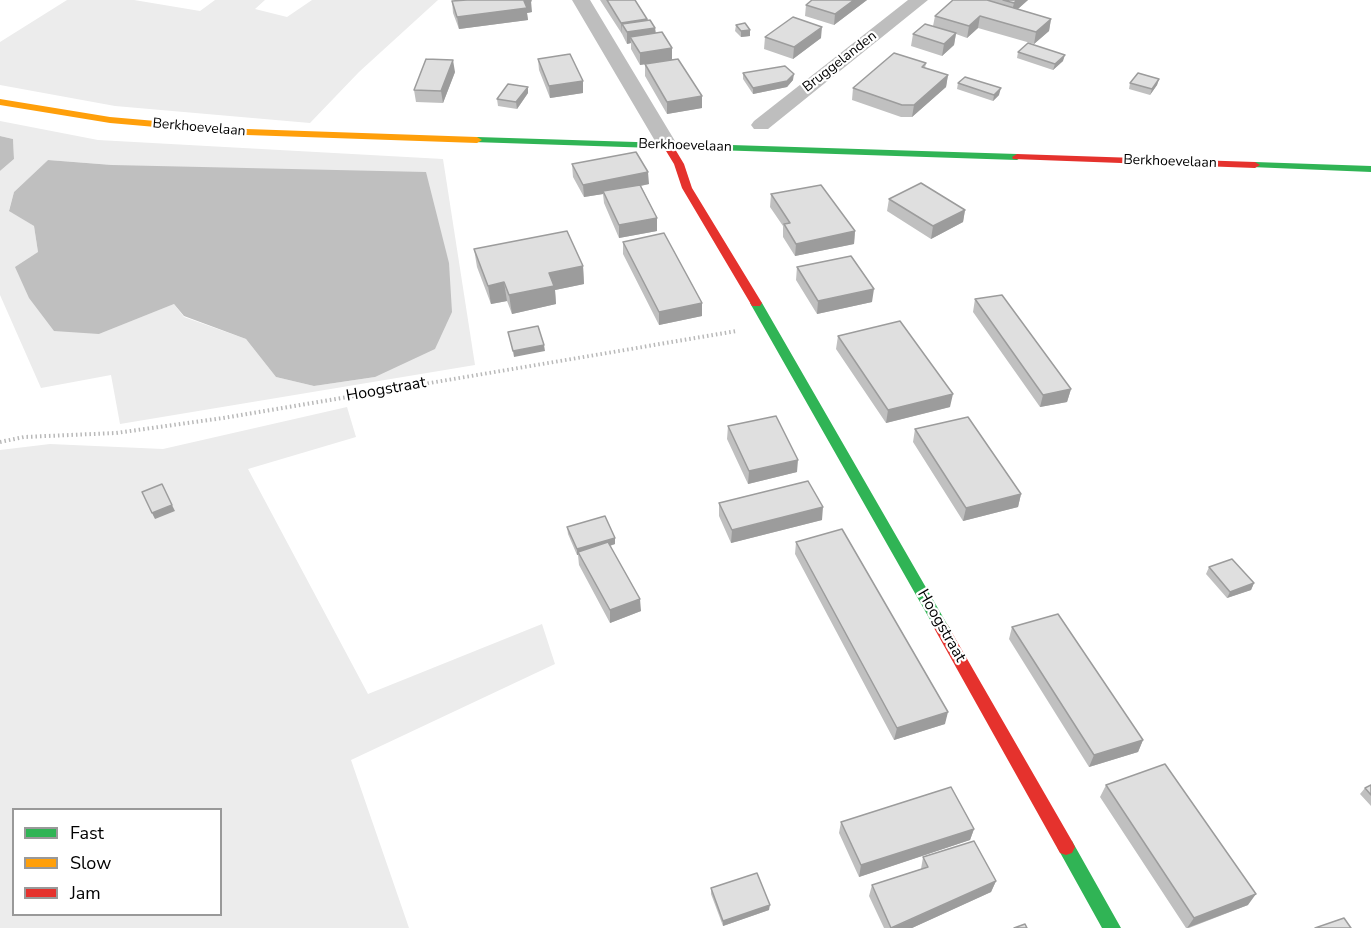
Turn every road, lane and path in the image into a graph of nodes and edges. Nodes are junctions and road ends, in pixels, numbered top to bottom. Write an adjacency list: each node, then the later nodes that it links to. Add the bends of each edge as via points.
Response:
1 (581, 0): 5 (street, Hoogstraat)
2 (919, 0): 4 (street, Bruggelanden)
3 (0, 102): 5 (main road, Berkhoevelaan, via 110,120 247,132)
4 (761, 125)
5 (668, 146): 6 (main road, Berkhoevelaan); 7 (main road, Hoogstraat, via 687,188)
6 (1371, 169)
7 (770, 325): 8 (path, Hoogstraat, via 223,418 116,433 24,437); 9 (main road, Hoogstraat)
8 (0, 442)
9 (1112, 928)

